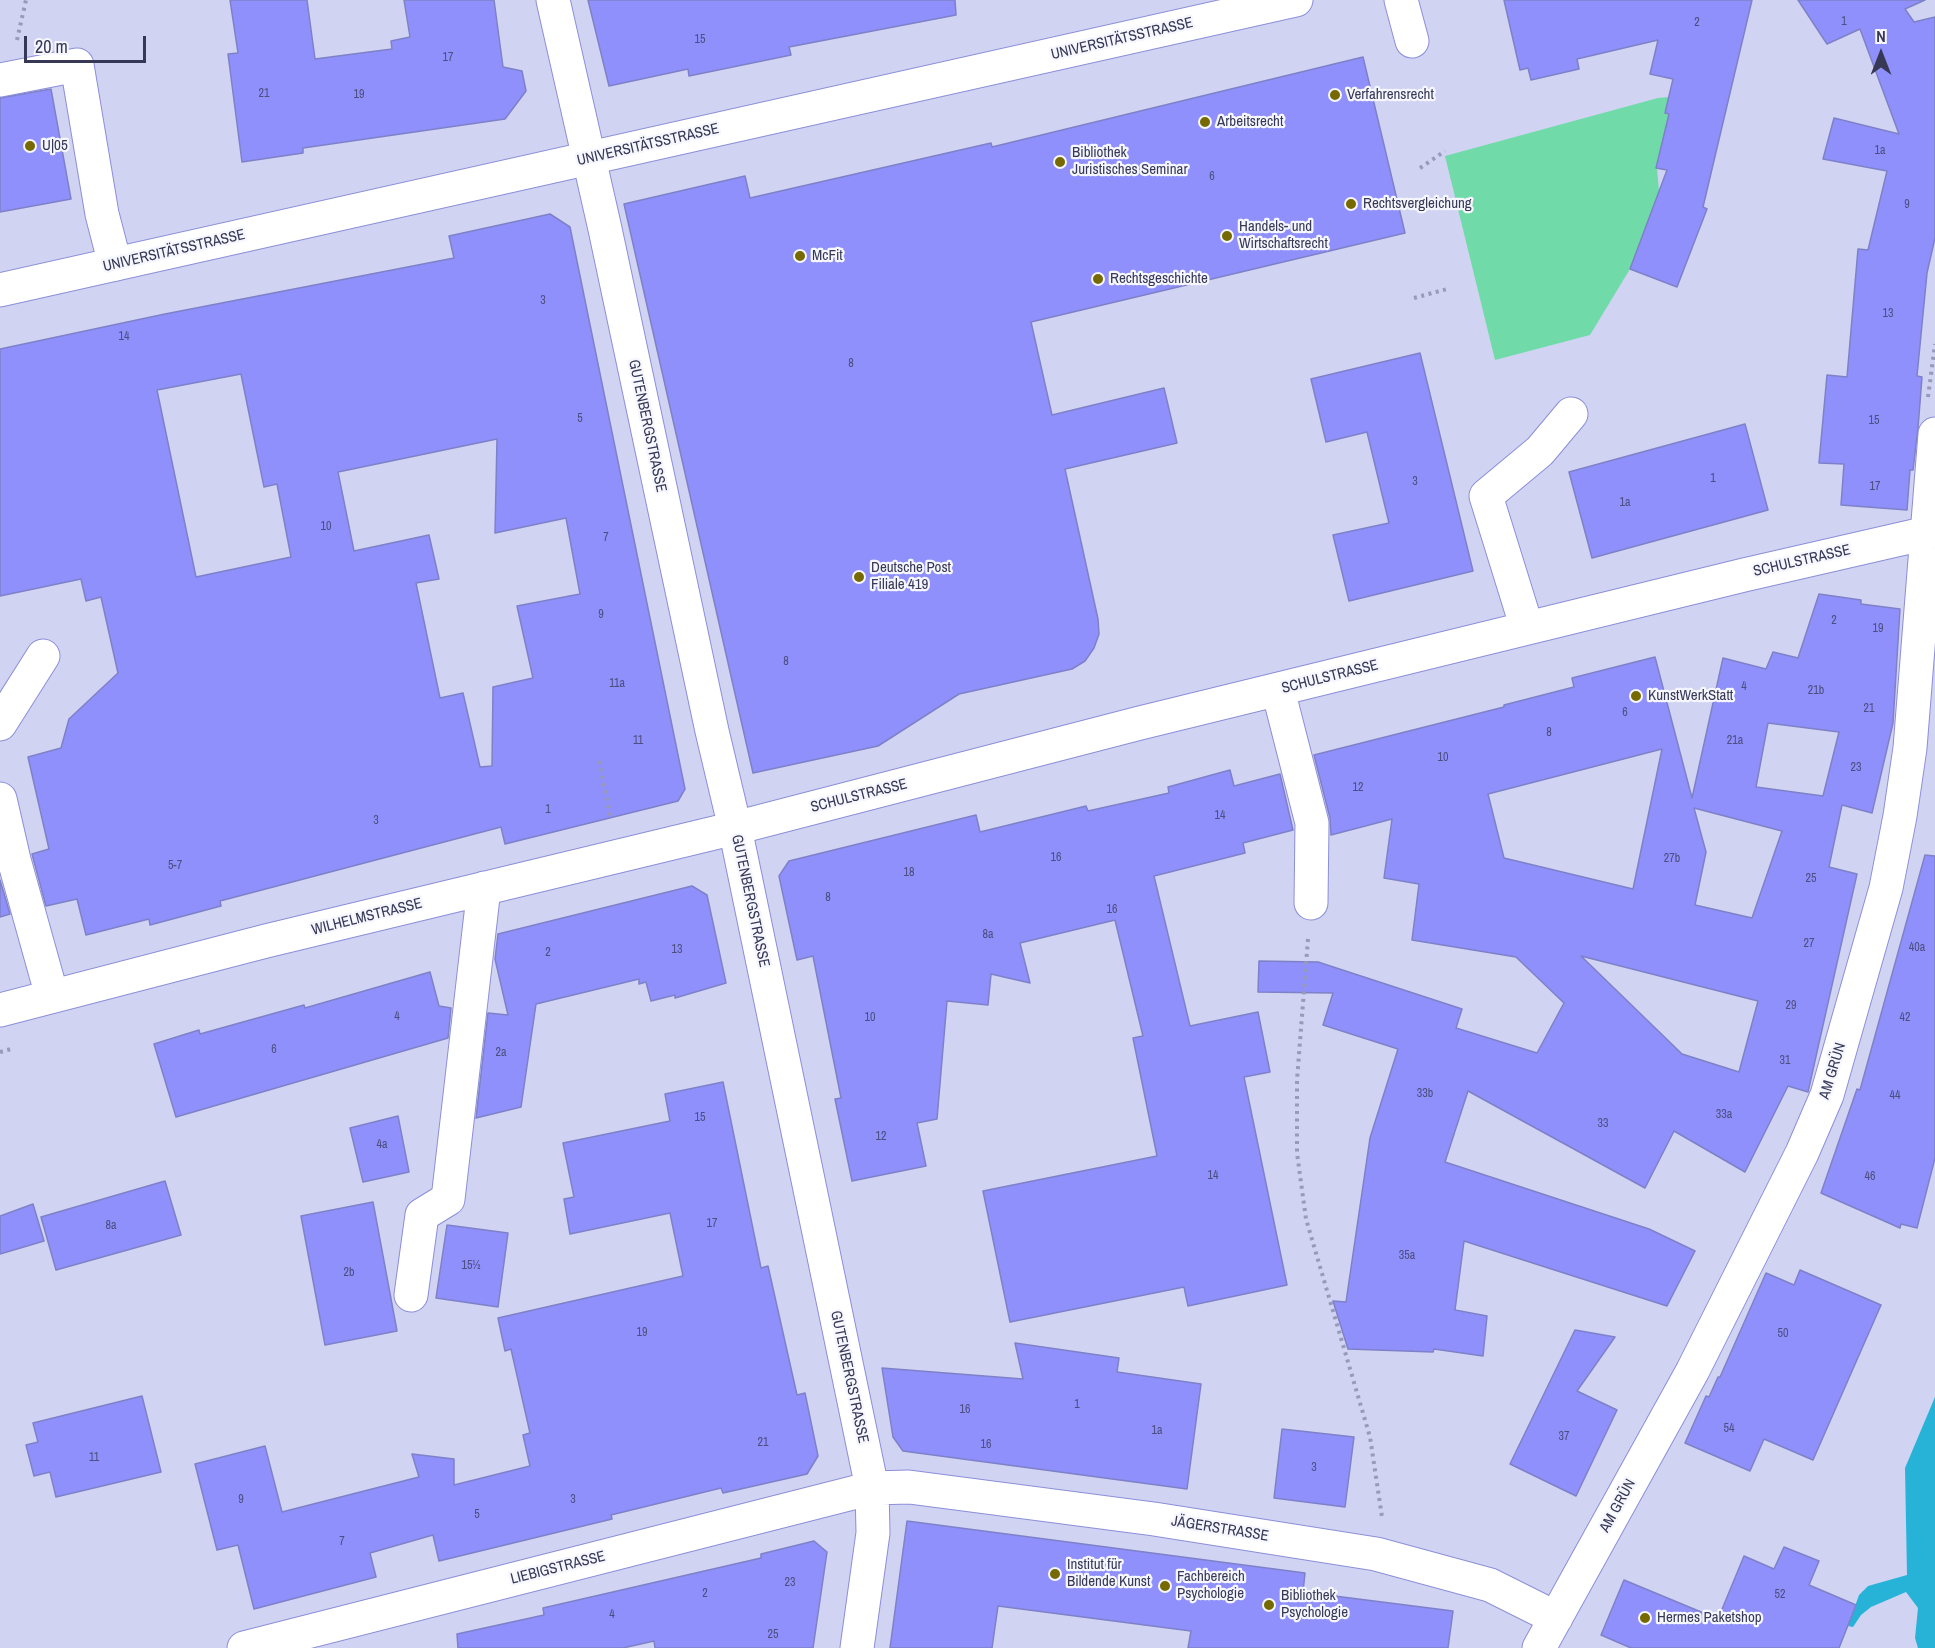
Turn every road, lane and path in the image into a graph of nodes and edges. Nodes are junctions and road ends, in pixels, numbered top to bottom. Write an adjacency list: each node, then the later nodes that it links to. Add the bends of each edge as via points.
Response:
1 (553, 0): 7 (street, GUTENBERGSTRASSE)
2 (1296, 0): 7 (street, UNIVERSITÄTSSTRASSE)
3 (1401, 0): 4 (street)
4 (1412, 41)
5 (0, 80): 9 (street, via 77,65 102,214)
6 (1445, 152): 8 (path)
7 (588, 158): 9 (street, UNIVERSITÄTSSTRASSE); 22 (street, GUTENBERGSTRASSE)
8 (1420, 168)
9 (115, 264): 11 (street, UNIVERSITÄTSSTRASSE)
10 (1447, 289): 12 (path)
11 (0, 290)
12 (1414, 298)
13 (1571, 414): 16 (street, via 1540,451 1486,496)
14 (1935, 434): 15 (street, AM GRÜN)
15 (1927, 533): 16 (street, SCHULSTRASSE); 31 (street, AM GRÜN, via 1910,748 1900,816 1886,888 1827,1095 1692,1372)
16 (1527, 628): 18 (street, SCHULSTRASSE)
17 (43, 656): 19 (street)
18 (1278, 690): 22 (street, SCHULSTRASSE); 25 (street, via 1312,823)
19 (0, 724)
20 (599, 761): 23 (path)
21 (0, 799): 26 (street)
22 (735, 828): 23 (street, WILHELMSTRASSE); 29 (street, GUTENBERGSTRASSE)
23 (619, 855): 24 (street, WILHELMSTRASSE)
24 (484, 888): 26 (street, WILHELMSTRASSE); 28 (street, via 448,1199 422,1215)
25 (1311, 903): 30 (path, via 1297,1080 1298,1154 1306,1219 1370,1437 1382,1518)
26 (52, 996): 27 (street, WILHELMSTRASSE)
27 (0, 1010)
28 (411, 1295)
29 (872, 1488): 30 (street, JÄGERSTRASSE, via 944,1491); 32 (street, LIEBIGSTRASSE); 33 (street, GUTENBERGSTRASSE, via 873,1533)
30 (1376, 1554): 31 (street, JÄGERSTRASSE, via 1490,1586)
31 (1556, 1618): 34 (street, AM GRÜN)
32 (244, 1648)
33 (857, 1648)
34 (1539, 1648)

